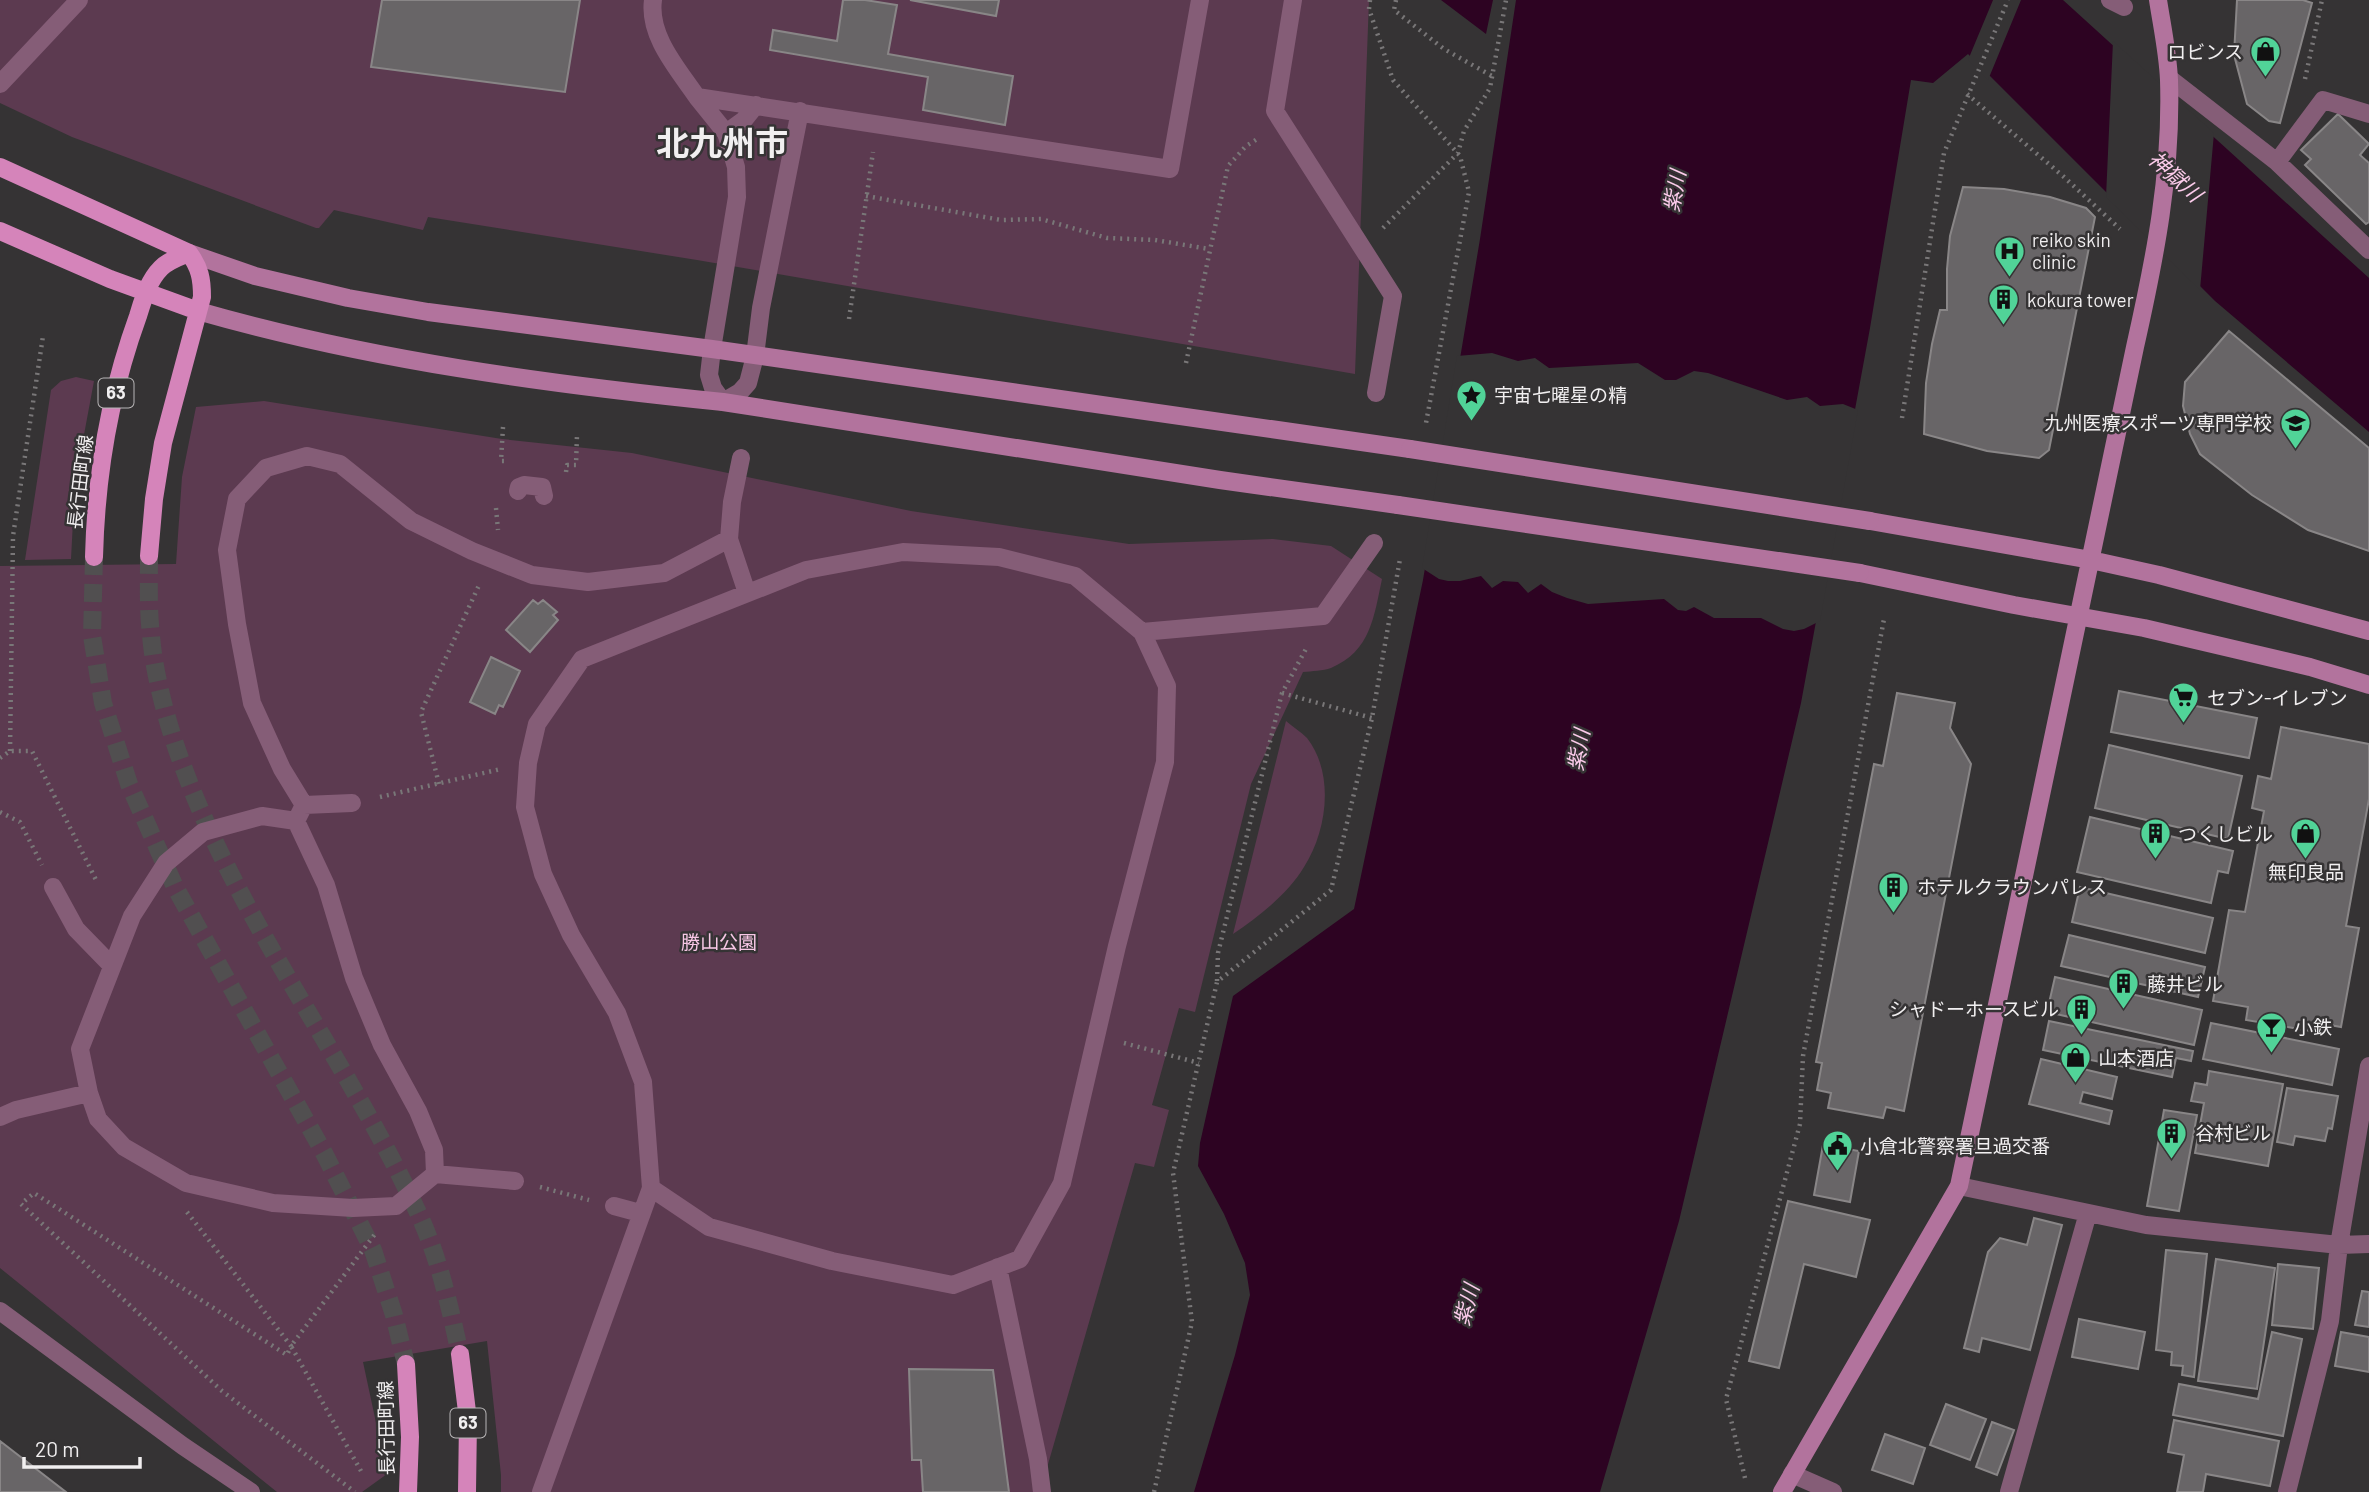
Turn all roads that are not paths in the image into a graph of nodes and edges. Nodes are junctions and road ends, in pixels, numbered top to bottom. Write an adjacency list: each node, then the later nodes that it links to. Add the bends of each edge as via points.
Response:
1 (79, 0): 7 (street)
2 (653, 0): 8 (street, via 660,41)
3 (1200, 0): 10 (street, via 1170,169)
4 (1293, 0): 22 (street, via 1275,111 1393,296)
5 (2158, 0): 6 (street)
6 (2169, 78): 13 (street); 31 (street, via 2168,156 2156,255)
7 (0, 84)
8 (697, 97): 9 (street); 12 (street)
9 (756, 105): 10 (street); 12 (street)
10 (800, 111): 21 (street)
11 (2369, 114): 13 (street, via 2323,100)
12 (726, 133): 20 (street, via 736,167 737,198)
13 (2277, 162): 16 (street)
14 (0, 167): 17 (main road)
15 (0, 231): 18 (main road)
16 (2369, 250)
17 (189, 253): 18 (main road, 長行田町線 / 63, via 161,267); 19 (main road, via 202,280); 20 (street, via 255,276 348,298)
18 (146, 292): 19 (main road); 30 (main road, 長行田町線 / 63, via 110,418 95,517)
19 (198, 311): 23 (street, via 362,351 452,367); 29 (main road, via 163,443)
20 (712, 349): 21 (street); 23 (street, via 709,375)
21 (755, 356): 23 (street, via 748,383); 31 (street, bridge, via 1410,449)
22 (1376, 393)
23 (723, 402): 33 (street, bridge, via 1860,573)
24 (741, 457): 27 (street)
25 (518, 491): 26 (street, via 523,485 542,487)
26 (544, 496)
27 (729, 539): 32 (street); 38 (street, via 664,573 588,582 531,575 411,521 340,464 307,456 266,468 237,499 227,550 252,703)
28 (1374, 543): 35 (street, via 1323,616)
29 (149, 556)
30 (94, 557)
31 (2091, 560): 33 (street); 34 (street)
32 (747, 593): 35 (street, via 806,570 903,552 999,557 1075,576); 47 (street, via 582,659 537,724 528,763 525,807 543,874 571,935 617,1013 643,1082)
33 (2079, 617): 36 (street, via 2144,628); 46 (street)
34 (2369, 631)
35 (1142, 632): 53 (street, via 1167,686 1165,762 1062,1183 1020,1259)
36 (2369, 685)
37 (352, 803): 38 (street)
38 (300, 813): 40 (street, via 262,816 203,832 166,863 132,916); 44 (street, via 354,978 434,1150)
39 (53, 887): 40 (street, via 76,929)
40 (111, 965): 42 (street, via 80,1049)
41 (2369, 1066): 52 (street)
42 (89, 1093): 43 (street); 44 (street, via 98,1119 124,1147 186,1183 273,1203 353,1208 396,1206)
43 (8, 1113)
44 (435, 1174): 45 (street)
45 (516, 1181)
46 (1959, 1186): 50 (street); 57 (street)
47 (651, 1188): 49 (street); 53 (street, via 709,1227 832,1261 953,1285)
48 (614, 1206): 49 (street)
49 (640, 1213): 61 (street)
50 (2088, 1213): 52 (street, via 2157,1227); 65 (street)
51 (2369, 1244): 52 (street)
52 (2339, 1245): 66 (street, via 2330,1321)
53 (998, 1267): 62 (street)
54 (0, 1311): 58 (street)
55 (460, 1354): 60 (main road, 63, via 468,1420)
56 (406, 1364): 59 (main road, 長行田町線)
57 (1792, 1474): 63 (street); 64 (street)
58 (251, 1492)
59 (408, 1492)
60 (467, 1492)
61 (541, 1492)
62 (1042, 1492)
63 (1782, 1492)
64 (1833, 1492)
65 (2009, 1492)
66 (2287, 1492)

